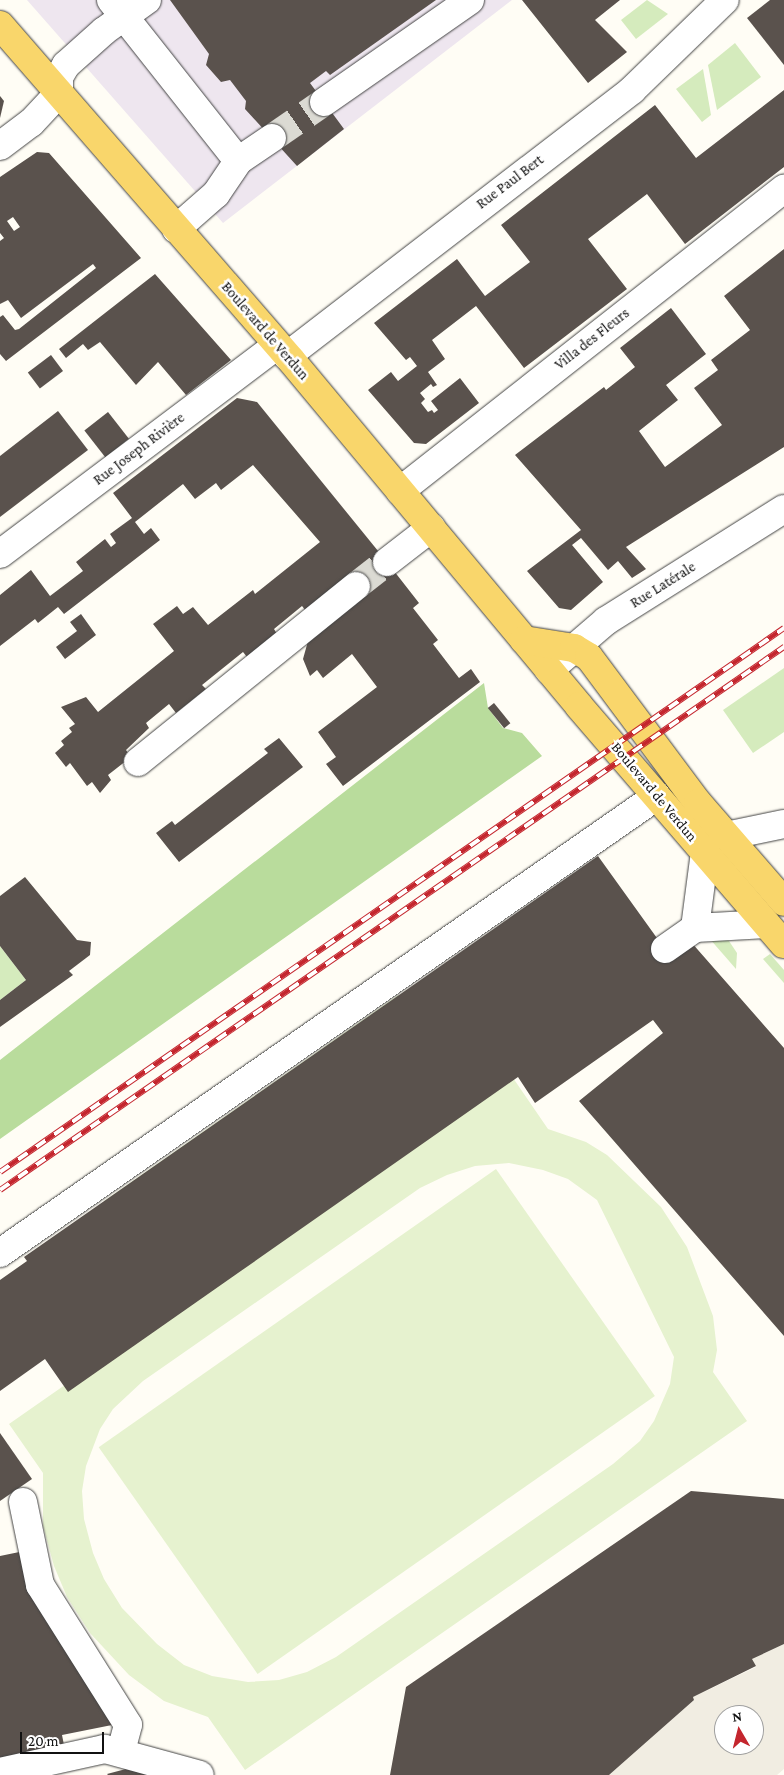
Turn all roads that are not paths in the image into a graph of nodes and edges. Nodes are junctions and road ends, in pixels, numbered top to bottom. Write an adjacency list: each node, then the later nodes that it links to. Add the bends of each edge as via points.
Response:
1 (147, 0): 4 (street)
2 (470, 0): 7 (street)
3 (725, 0): 13 (street, Rue Paul Bert, via 632,90)
4 (117, 9): 6 (street, via 66,65 59,77); 10 (street)
5 (0, 25): 6 (main road, Boulevard de Verdun)
6 (59, 94): 9 (street, via 31,123); 12 (main road, Boulevard de Verdun)
7 (324, 102)
8 (272, 138): 10 (street)
9 (0, 146)
10 (238, 162): 12 (street, via 216,194)
11 (784, 189): 14 (street, Villa des Fleurs)
12 (176, 229): 13 (main road, Boulevard de Verdun)
13 (282, 350): 14 (main road, Boulevard de Verdun); 17 (street, Rue Joseph Rivière)
14 (400, 491): 16 (main road, Boulevard de Verdun)
15 (784, 509): 21 (street, Rue Latérale, via 622,611)
16 (431, 528): 18 (street); 20 (main road, Boulevard de Verdun)
17 (0, 554)
18 (387, 562)
19 (356, 586): 23 (street)
20 (524, 640): 21 (main road, Boulevard de Verdun); 22 (main road, Boulevard de Verdun)
21 (574, 648): 22 (street, Rue Latérale); 26 (main road, Boulevard de Verdun, via 589,657 667,764)
22 (549, 670): 24 (main road, Boulevard de Verdun)
23 (138, 762)
24 (657, 796): 27 (main road, Boulevard de Verdun); 33 (street)
25 (784, 824): 26 (street)
26 (726, 836): 28 (main road, Boulevard de Verdun)
27 (705, 852): 29 (main road, Boulevard de Verdun); 30 (street)
28 (784, 902)
29 (766, 924): 30 (street); 31 (main road, Boulevard de Verdun)
30 (695, 928): 32 (street)
31 (784, 944)
32 (665, 949)
33 (0, 1253)
34 (24, 1502): 35 (street, via 40,1585 128,1725)
35 (121, 1752): 36 (street, via 98,1750); 37 (street)
36 (0, 1772)
37 (200, 1775)

